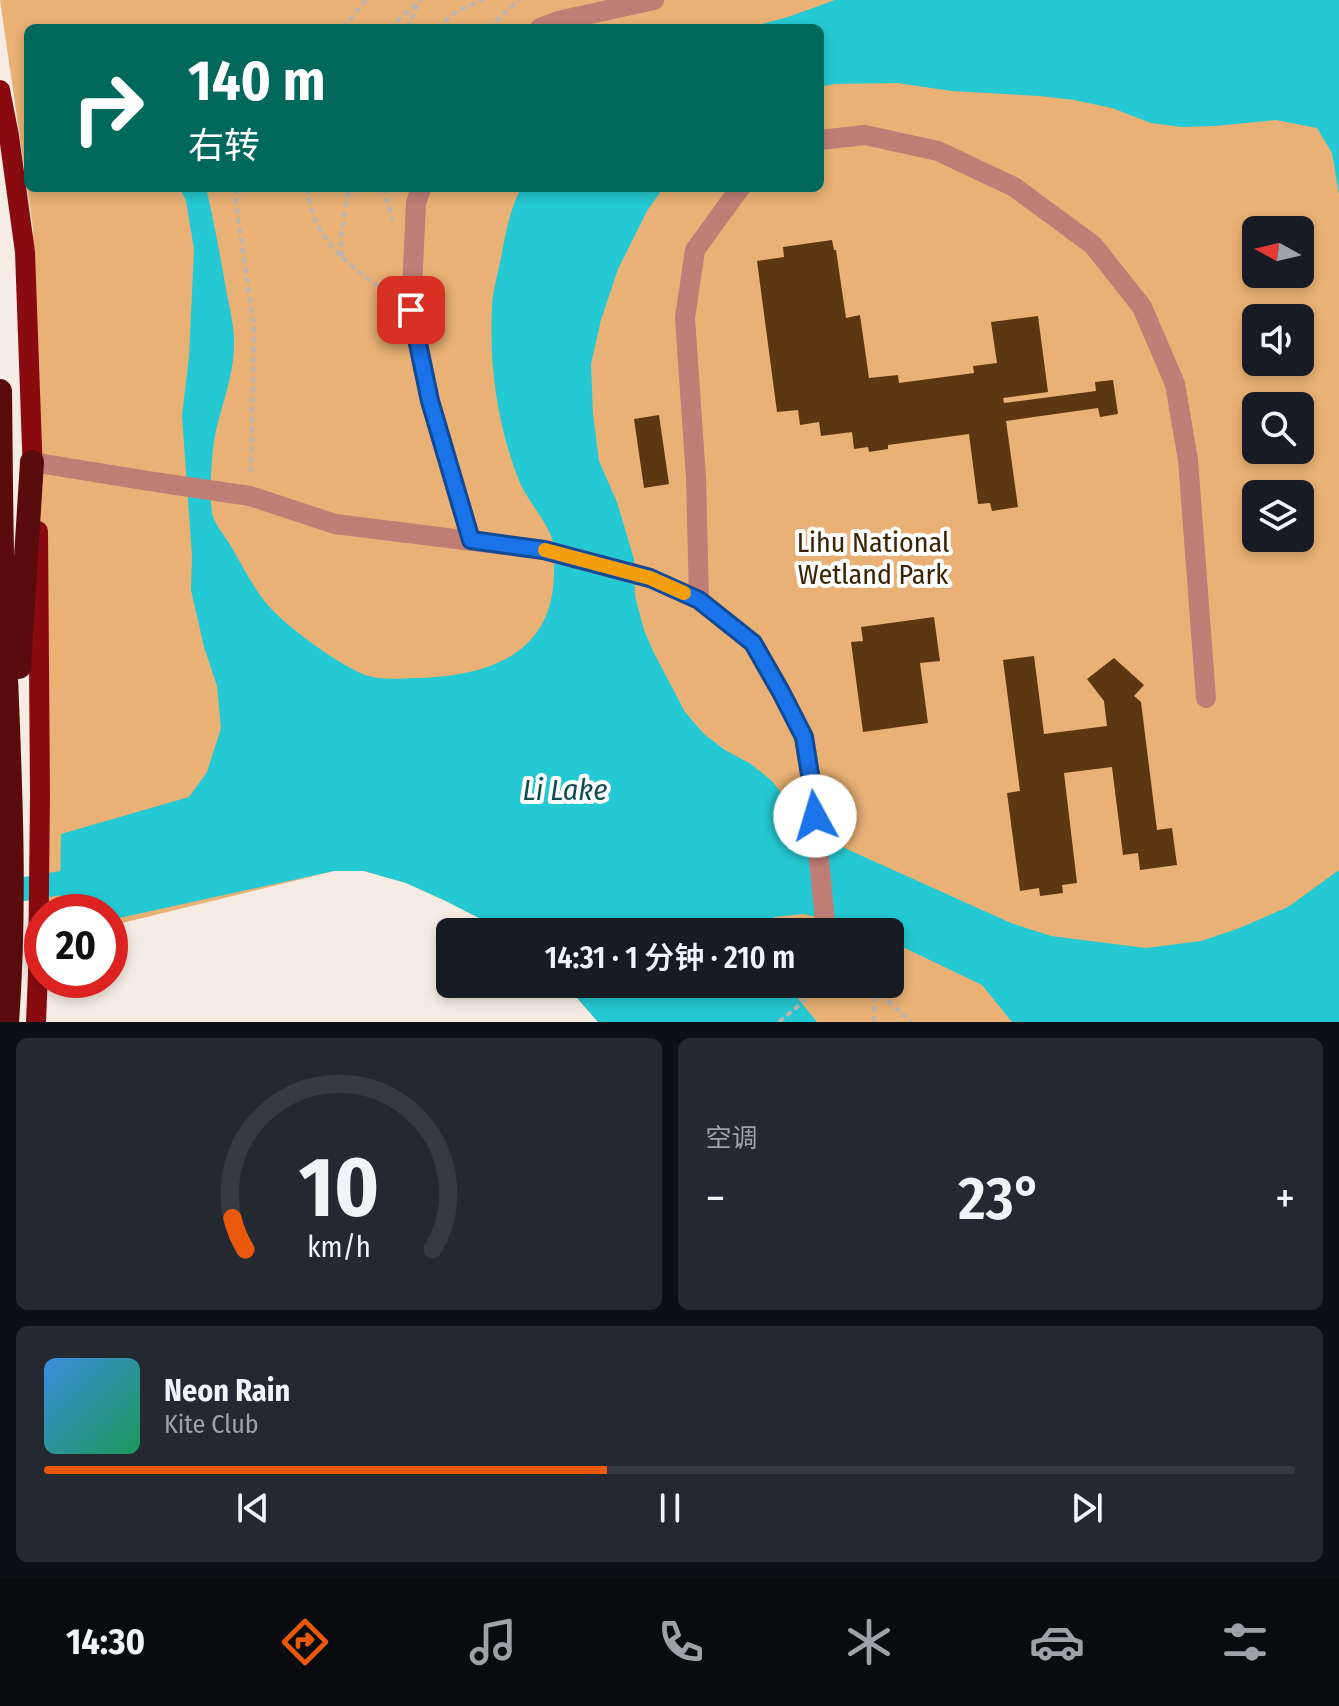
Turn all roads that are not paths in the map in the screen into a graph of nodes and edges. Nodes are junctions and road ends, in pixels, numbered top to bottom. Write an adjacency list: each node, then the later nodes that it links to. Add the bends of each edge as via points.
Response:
1 (654, 0): 2 (lane)
2 (550, 24)
3 (0, 90): 8 (main road, via 25,252)
4 (824, 140): 11 (lane, via 865,135 938,151 1014,187 1093,245 1142,307 1175,384 1188,460)
5 (420, 192): 9 (lane, via 411,310 430,401)
6 (737, 192): 10 (lane, via 695,250 685,318)
7 (0, 391): 12 (highway)
8 (32, 462): 9 (lane, via 250,496 335,524); 12 (highway); 15 (main road, via 38,532 40,797)
9 (471, 540): 10 (lane, via 544,550 650,578)
10 (699, 600): 13 (lane, via 753,643 804,737)
11 (1206, 698)
12 (11, 801): 14 (highway)
13 (825, 918)
14 (7, 1022)
15 (36, 1022)

